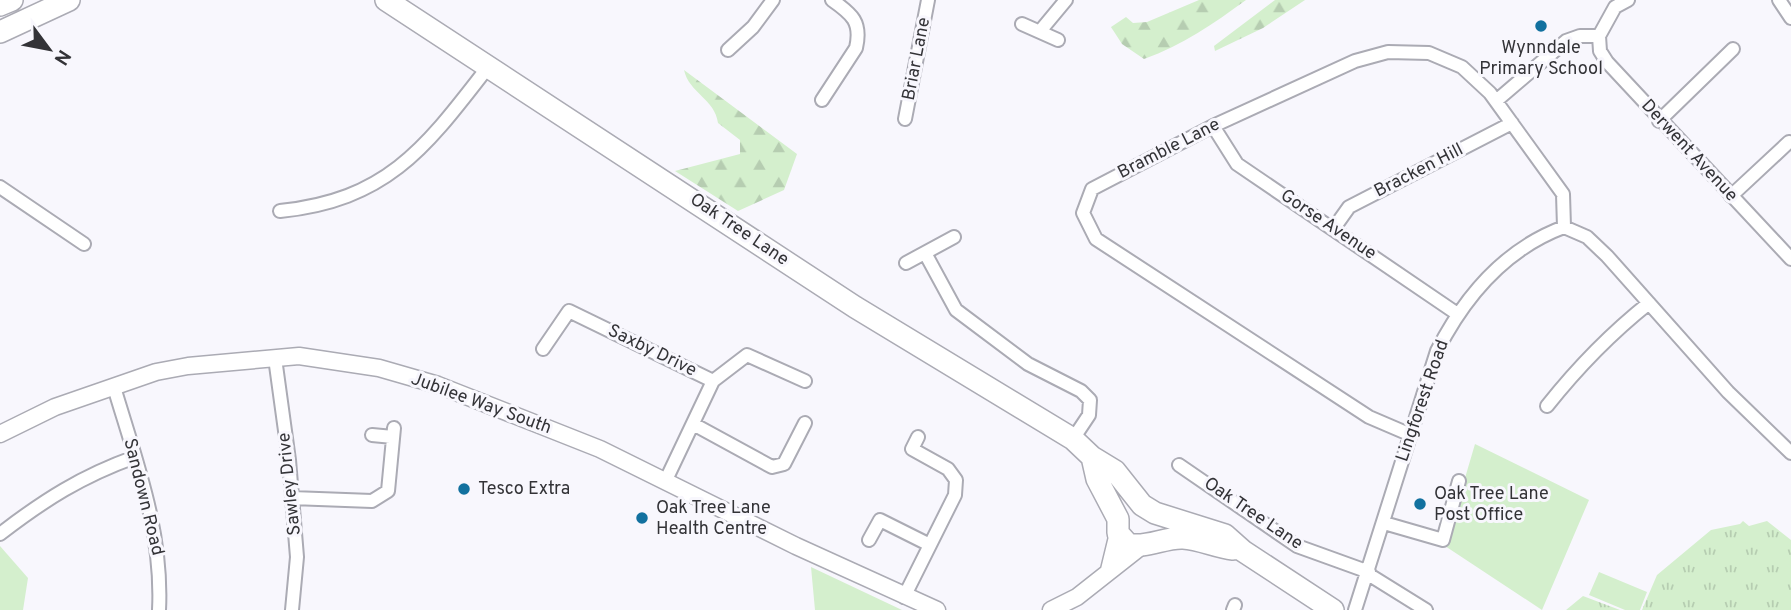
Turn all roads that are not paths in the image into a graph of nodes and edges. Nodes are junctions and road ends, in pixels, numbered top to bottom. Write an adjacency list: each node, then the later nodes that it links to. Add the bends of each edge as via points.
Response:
1 (12, 0): 10 (main road)
2 (69, 0): 14 (main road)
3 (386, 0): 19 (main road, Oak Tree Lane)
4 (772, 0): 18 (street, via 753,27)
5 (832, 0): 20 (street, via 852,15 859,27 856,48)
6 (928, 0): 22 (street, Briar Lane)
7 (1066, 0): 13 (street)
8 (1628, 0): 15 (street, via 1615,7)
9 (1779, 0): 11 (street)
10 (0, 5)
11 (1791, 18)
12 (1022, 24): 13 (street)
13 (1041, 30): 16 (street)
14 (0, 32)
15 (1599, 36): 21 (street, via 1566,41); 23 (street, Derwent Avenue, via 1607,62)
16 (1058, 40)
17 (1733, 49): 23 (street)
18 (728, 50)
19 (488, 67): 29 (street, via 424,147 388,176 329,202); 51 (main road, Oak Tree Lane, via 855,307)
20 (830, 96)
21 (1496, 101): 24 (street, Bramble Lane); 25 (street, Bramble Lane, via 1462,67 1429,53 1388,52 1355,61)
22 (905, 119)
23 (1659, 121): 28 (street, Derwent Avenue)
24 (1512, 123): 30 (street, Bramble Lane, via 1563,194); 31 (street, Bracken Hill, via 1349,207)
25 (1213, 126): 31 (street, Gorse Avenue, via 1237,163); 49 (street, Bramble Lane, via 1092,189 1083,213 1096,239 1369,417)
26 (1789, 142): 28 (street)
27 (0, 187): 33 (street)
28 (1731, 196): 35 (street, Derwent Avenue)
29 (280, 211)
30 (1564, 227): 37 (street, via 1587,237); 38 (street, Lingforest Road, via 1537,237 1493,272)
31 (1334, 228): 38 (street, Gorse Avenue)
32 (954, 237): 34 (street)
33 (84, 244)
34 (925, 253): 36 (street); 51 (street, via 956,310 1028,364 1090,400 1089,415)
35 (1791, 259)
36 (906, 262)
37 (1649, 303): 44 (street, via 1594,350); 52 (street, via 1727,392)
38 (1456, 313): 49 (street, Lingforest Road, via 1437,351)
39 (543, 349): 41 (street, Saxby Drive, via 569,311)
40 (275, 358): 43 (street, Jubilee Way South, via 188,366); 57 (street, Jubilee Way South, via 299,356 379,368 438,385 600,449); 58 (street, Sawley Drive)
41 (713, 381): 42 (street, via 747,355); 46 (street, Saxby Drive)
42 (805, 381)
43 (114, 387): 47 (street, Jubilee Way South, via 55,407); 53 (street, Sandown Road)
44 (1547, 406)
45 (805, 423): 46 (street, via 784,464 772,467)
46 (695, 425): 57 (street, Saxby Drive)
47 (0, 434)
48 (372, 435): 58 (street, via 393,433 388,491 372,501)
49 (1411, 435): 60 (street, Lingforest Road)
50 (918, 438): 65 (street, via 912,449 948,468 956,480 955,495)
51 (1073, 439): 54 (main road, Oak Tree Lane)
52 (1791, 453)
53 (135, 457): 62 (street, via 93,472); 71 (street, Sandown Road, via 157,539)
54 (1092, 457): 59 (main road, Oak Tree Lane, via 1115,471); 61 (main road, Oak Tree Lane)
55 (1180, 464): 68 (street, Oak Tree Lane, via 1297,546)
56 (1459, 481): 60 (street, via 1443,540)
57 (665, 482): 69 (street, Jubilee Way South)
58 (292, 498): 72 (street, Sawley Drive, via 297,557)
59 (1148, 509): 61 (main road, via 1124,509); 64 (main road, via 1157,532); 66 (main road, Oak Tree Lane, via 1225,535)
60 (1384, 523): 68 (street, Lingforest Road)
61 (1118, 526): 64 (main road, via 1128,544); 67 (street)
62 (0, 534)
63 (869, 540): 65 (street, via 880,520)
64 (1146, 544): 66 (main road, Oak Tree Lane, via 1185,538); 67 (street)
65 (930, 545): 69 (street)
66 (1243, 551): 74 (main road, Oak Tree Lane)
67 (1109, 570): 70 (street)
68 (1368, 573): 75 (street, Lingforest Road); 76 (street, Oak Tree Lane)
69 (904, 597): 73 (street, Jubilee Way South)
70 (1056, 609)
71 (159, 610)
72 (292, 610)
73 (937, 610)
74 (1333, 610)
75 (1355, 610)
76 (1426, 610)

